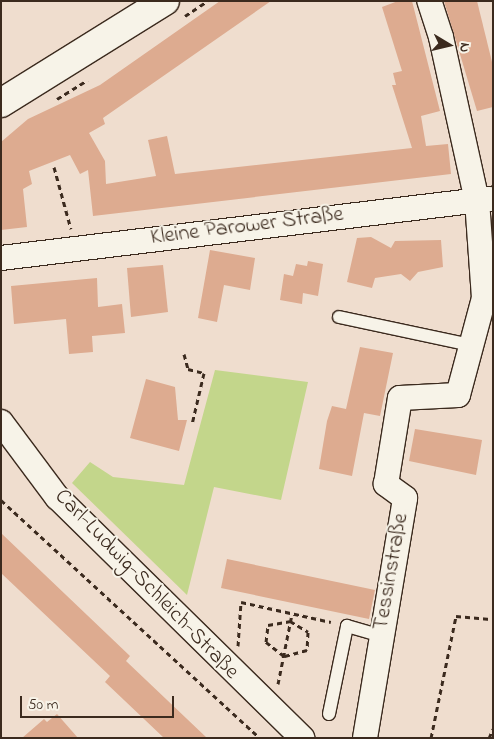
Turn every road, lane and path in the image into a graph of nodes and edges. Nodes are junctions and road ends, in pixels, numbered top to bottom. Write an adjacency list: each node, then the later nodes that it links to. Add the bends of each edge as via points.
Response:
1 (165, 1): 3 (main road)
2 (429, 1): 5 (street, Tessinstraße)
3 (1, 103)
4 (54, 167): 6 (path)
5 (485, 200): 6 (street, Kleine Parower Straße); 9 (street, Tessinstraße, via 484,298)
6 (75, 247): 7 (street, Kleine Parower Straße)
7 (1, 258)
8 (339, 318): 9 (lane)
9 (472, 345): 18 (street, Tessinstraße, via 458,395 400,398 386,484 405,498)
10 (184, 354): 12 (path, via 188,369 204,373)
11 (1, 422): 20 (street, Carl-Ludwig-Schleich-Straße, via 57,497)
12 (192, 424)
13 (1, 500): 24 (path)
14 (292, 614): 16 (path); 17 (path); 20 (path, via 241,602)
15 (493, 619): 27 (path, via 456,616)
16 (290, 621): 19 (path); 19 (path, via 268,625 266,642); 19 (path, via 308,632 307,650)
17 (347, 626): 18 (lane); 22 (lane)
18 (382, 636): 26 (street, Tessinstraße)
19 (284, 656): 21 (path)
20 (236, 678): 21 (street, Carl-Ludwig-Schleich-Straße)
21 (273, 714): 25 (street, Carl-Ludwig-Schleich-Straße)
22 (329, 714)
23 (493, 729): 28 (path)
24 (260, 738)
25 (302, 738)
26 (364, 738)
27 (431, 738)
28 (489, 738)

